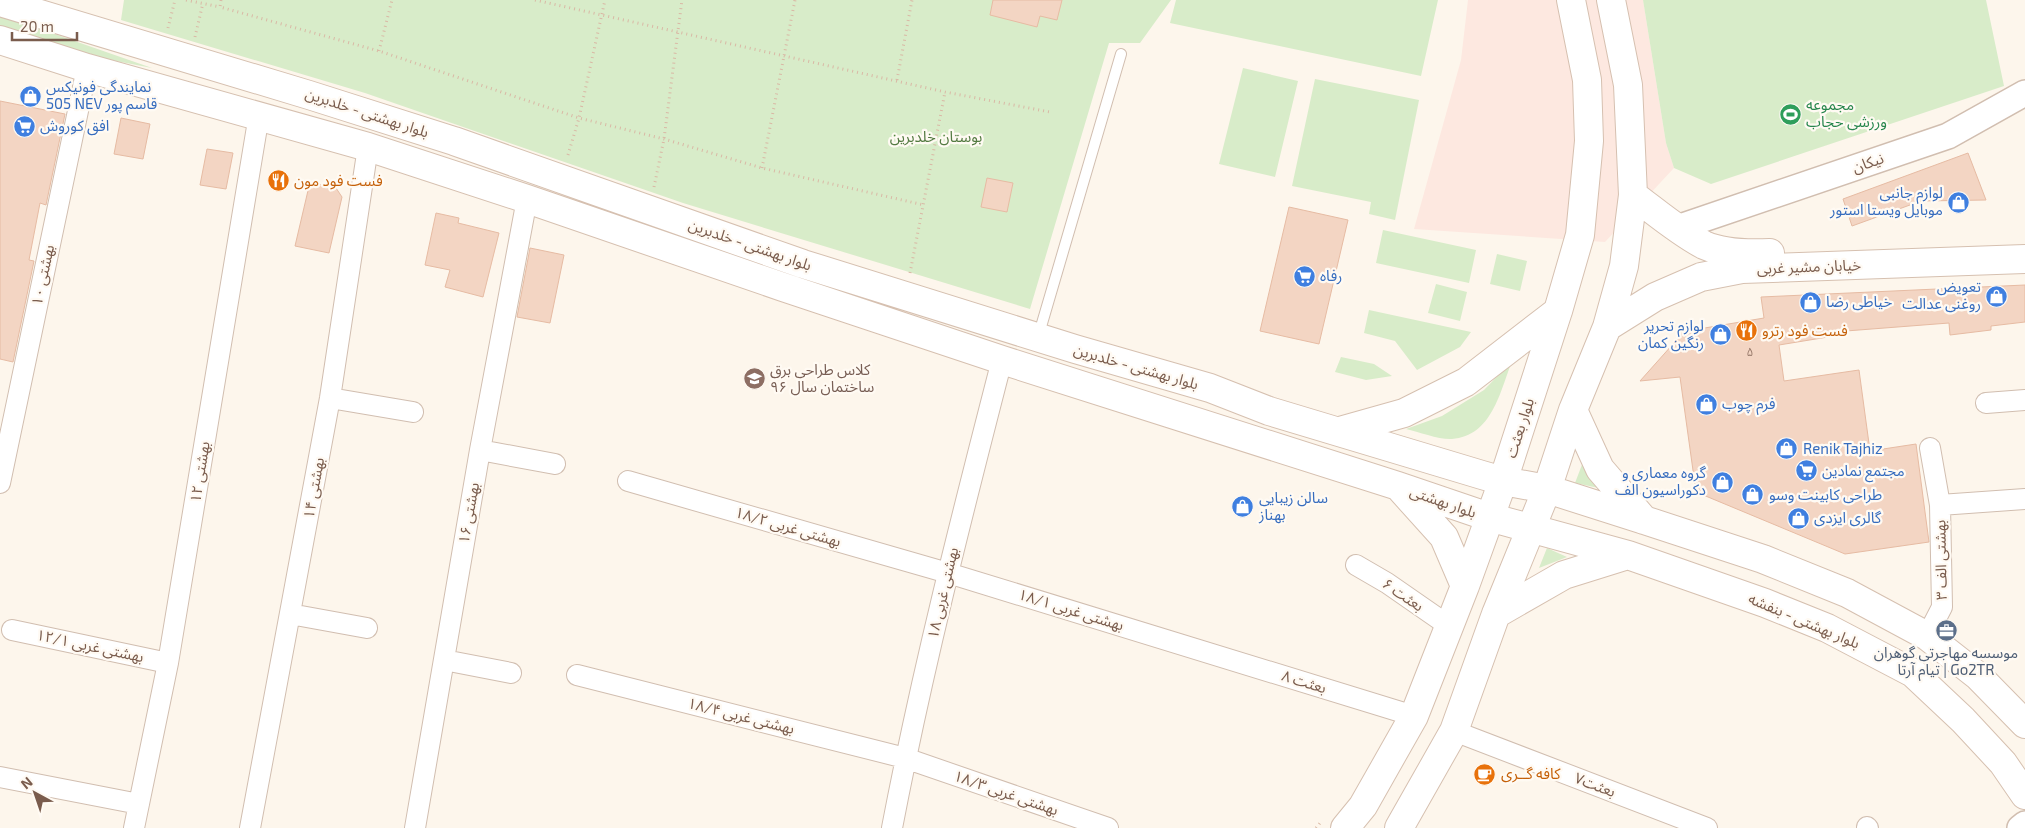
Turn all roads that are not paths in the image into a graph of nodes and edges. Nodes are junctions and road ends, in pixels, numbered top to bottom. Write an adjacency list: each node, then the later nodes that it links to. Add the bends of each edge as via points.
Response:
1 (1572, 0): 19 (main road, بلوار بعثت, via 1588,80 1589,141 1580,235)
2 (1611, 0): 12 (main road, via 1628,84)
3 (10, 3): 5 (main road, بلوار بهشتی - خلدبرین)
4 (0, 40): 7 (main road, بلوار بهشتی - خلدبرین)
5 (195, 50): 9 (main road); 21 (main road, بلوار بهشتی - خلدبرین, via 803,264)
6 (1121, 54): 21 (lane)
7 (87, 68): 9 (main road, بلوار بهشتی - خلدبرین); 36 (street, ۱۰ بهشتی)
8 (2025, 94): 14 (street, نیکان, via 1948,136)
9 (189, 95): 10 (main road, بلوار بهشتی - خلدبرین)
10 (259, 116): 11 (main road, بلوار بهشتی - خلدبرین); 56 (street, ۱۲ بهشتی)
11 (368, 147): 13 (main road, بلوار بهشتی - خلدبرین); 23 (street, ۱۴ بهشتی)
12 (1633, 196): 14 (main road, خیابان مشیر غربی); 20 (main road, via 1624,266)
13 (527, 199): 22 (main road, بلوار بهشتی - خلدبرین); 32 (street, ۱۶ بهشتی)
14 (1677, 228): 16 (main road, خیابان مشیر غربی)
15 (2025, 245): 16 (main road, خیابان مشیر غربی, via 1744,254)
16 (1706, 246): 18 (main road, via 1696,252 1692,263)
17 (2025, 259): 18 (main road, خیابان مشیر غربی, via 1742,269)
18 (1701, 277): 20 (main road, خیابان مشیر غربی, via 1655,297)
19 (1558, 311): 29 (main road, via 1466,382 1404,412); 35 (main road, بلوار بعثت)
20 (1607, 327): 26 (main road)
21 (1038, 338): 27 (main road, بلوار بهشتی - خلدبرین, via 1210,388)
22 (1002, 360): 30 (main road, بلوار بهشتی - خلدبرین); 46 (street, بهشتی غربی ۱۸)
23 (330, 398): 28 (street); 48 (street, ۱۴ بهشتی)
24 (2025, 400): 25 (street)
25 (1986, 403)
26 (1573, 410): 38 (main road); 42 (main road, via 1600,469)
27 (1269, 411): 29 (main road, بلوار بهشتی - خلدبرین); 30 (main road)
28 (413, 412)
29 (1340, 431): 35 (main road, بلوار بهشتی - خلدبرین)
30 (1260, 441): 37 (main road, بلوار بهشتی - خلدبرین)
31 (1930, 448): 40 (street)
32 (480, 450): 33 (street); 55 (street, ۱۶ بهشتی)
33 (555, 464)
34 (628, 481): 46 (street, بهشتی غربی ۱۸/۲)
35 (1503, 481): 38 (main road, بلوار بهشتی - خلدبرین); 41 (main road, بلوار بعثت)
36 (0, 483)
37 (1398, 486): 41 (main road, بلوار بهشتی); 47 (main road, via 1444,537)
38 (1547, 489): 42 (main road); 43 (main road)
39 (2025, 499): 40 (street, بهشتی الف ۳)
40 (1940, 505): 53 (street, بهشتی الف ۳, via 1942,607)
41 (1488, 518): 43 (main road, بلوار بهشتی); 47 (main road, بلوار بعثت)
42 (1644, 520): 53 (main road, via 1763,559 1847,592)
43 (1531, 530): 44 (main road, بلوار بهشتی - بنفشه); 49 (main road)
44 (1628, 556): 49 (main road, via 1564,575); 64 (main road, بلوار بهشتی - بنفشه, via 1818,624 1914,673 2003,763)
45 (1356, 565): 50 (street, ۶ بعثت)
46 (948, 573): 54 (street, بهشتی غربی ۱۸/۱); 62 (street, بهشتی غربی ۱۸)
47 (1465, 586): 50 (main road, بلوار بعثت)
48 (290, 614): 51 (street); 70 (street, ۱۴ بهشتی)
49 (1496, 614): 61 (main road)
50 (1449, 626): 59 (main road, بلوار بعثت)
51 (368, 628)
52 (12, 630): 56 (street, ۱۲/۱ بهشتی غربی)
53 (1927, 636): 60 (main road, via 1978,676)
54 (1194, 648): 59 (street, ۸ بعثت)
55 (444, 660): 57 (street); 71 (street, ۱۶ بهشتی)
56 (168, 663): 66 (street, ۱۲ بهشتی)
57 (512, 673)
58 (577, 675): 62 (street, بهشتی غربی ۱۸/۴)
59 (1414, 716): 65 (main road, بلوار بعثت)
60 (2025, 724)
61 (1454, 732): 68 (main road); 75 (street, بعثت۷)
62 (905, 758): 72 (street, بهشتی غربی ۱۸); 73 (street, بهشتی غربی ۱۸/۳)
63 (0, 777): 66 (street)
64 (2025, 795)
65 (1367, 799): 68 (main road); 74 (main road, بلوار بعثت)
66 (139, 804): 69 (street, ۱۲ بهشتی)
67 (2025, 824): 76 (street)
68 (1401, 825)
69 (134, 828)
70 (250, 828)
71 (415, 828)
72 (892, 828)
73 (1108, 828)
74 (1345, 828)
75 (1707, 828)
76 (2020, 828)

